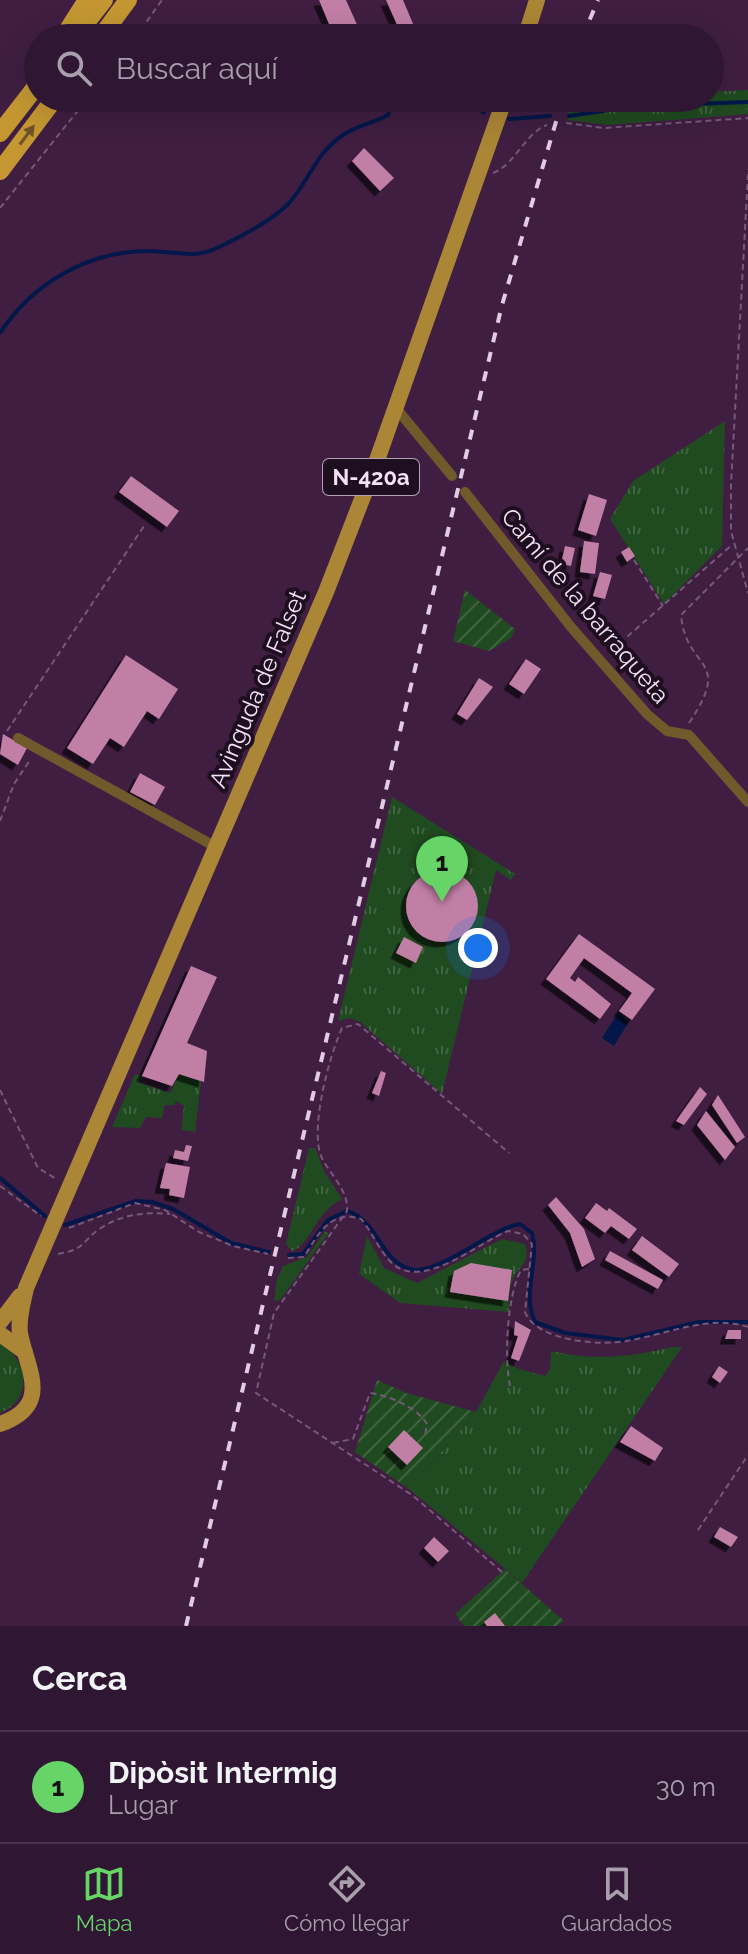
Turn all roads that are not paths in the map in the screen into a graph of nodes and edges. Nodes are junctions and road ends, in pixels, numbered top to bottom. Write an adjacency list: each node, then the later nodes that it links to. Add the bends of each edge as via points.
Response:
1 (87, 0): 5 (highway)
2 (104, 0): 6 (highway)
3 (128, 0): 7 (highway)
4 (537, 0): 8 (main road)
5 (72, 24)
6 (85, 24)
7 (110, 24)
8 (529, 24)
9 (24, 101): 12 (highway)
10 (44, 112): 13 (highway, one-way to 10)
11 (500, 112): 14 (main road, Avinguda de Falset / N-420a)
12 (0, 133)
13 (0, 171)
14 (396, 408): 15 (street); 19 (main road, Avinguda de Falset / N-420a, via 326,592)
15 (452, 476)
16 (465, 492): 18 (street, Camí de la barraqueta, via 647,714 667,731 689,735)
17 (18, 738): 19 (street)
18 (748, 802)
19 (216, 847): 20 (main road, Avinguda de Falset / N-420a)
20 (26, 1288): 21 (main road, N-420a); 23 (main road, N-420a, via 20,1317)
21 (0, 1322)
22 (0, 1334): 23 (main road)
23 (26, 1353): 24 (main road, N-420a, via 33,1389 17,1415)
24 (0, 1424)

